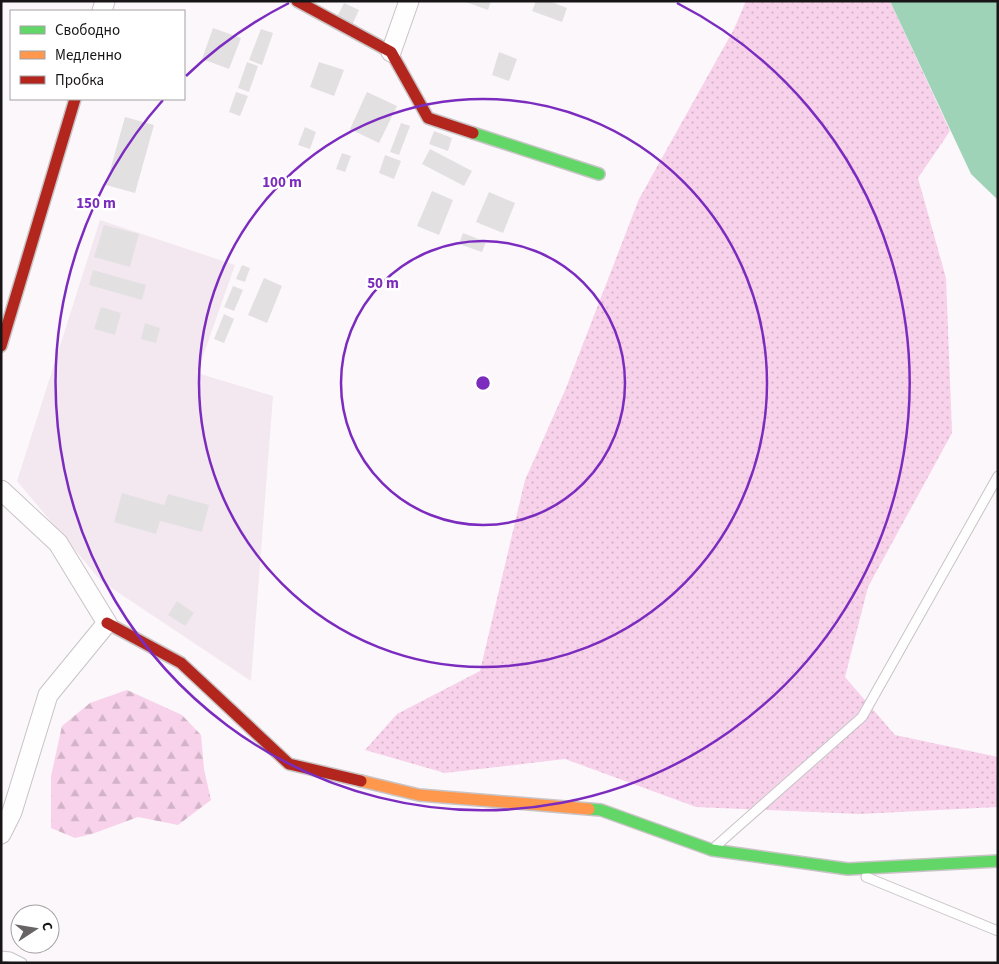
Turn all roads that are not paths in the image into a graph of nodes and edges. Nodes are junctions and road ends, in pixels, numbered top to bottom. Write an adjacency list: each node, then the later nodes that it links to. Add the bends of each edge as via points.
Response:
1 (297, 1): 3 (street)
2 (409, 1): 3 (street)
3 (391, 52): 5 (street, via 428,118)
4 (76, 100): 6 (street)
5 (600, 174)
6 (1, 346)
7 (998, 476): 11 (lane, via 862,717)
8 (1, 490): 9 (street, via 58,543)
9 (107, 623): 10 (street, via 48,695 12,812); 11 (street, via 181,663 289,764 419,795 601,810)
10 (1, 834)
11 (712, 850): 13 (street)
12 (998, 862): 13 (street)
13 (848, 869): 14 (lane)
14 (998, 931)
15 (1, 956): 16 (lane)
16 (22, 963)

